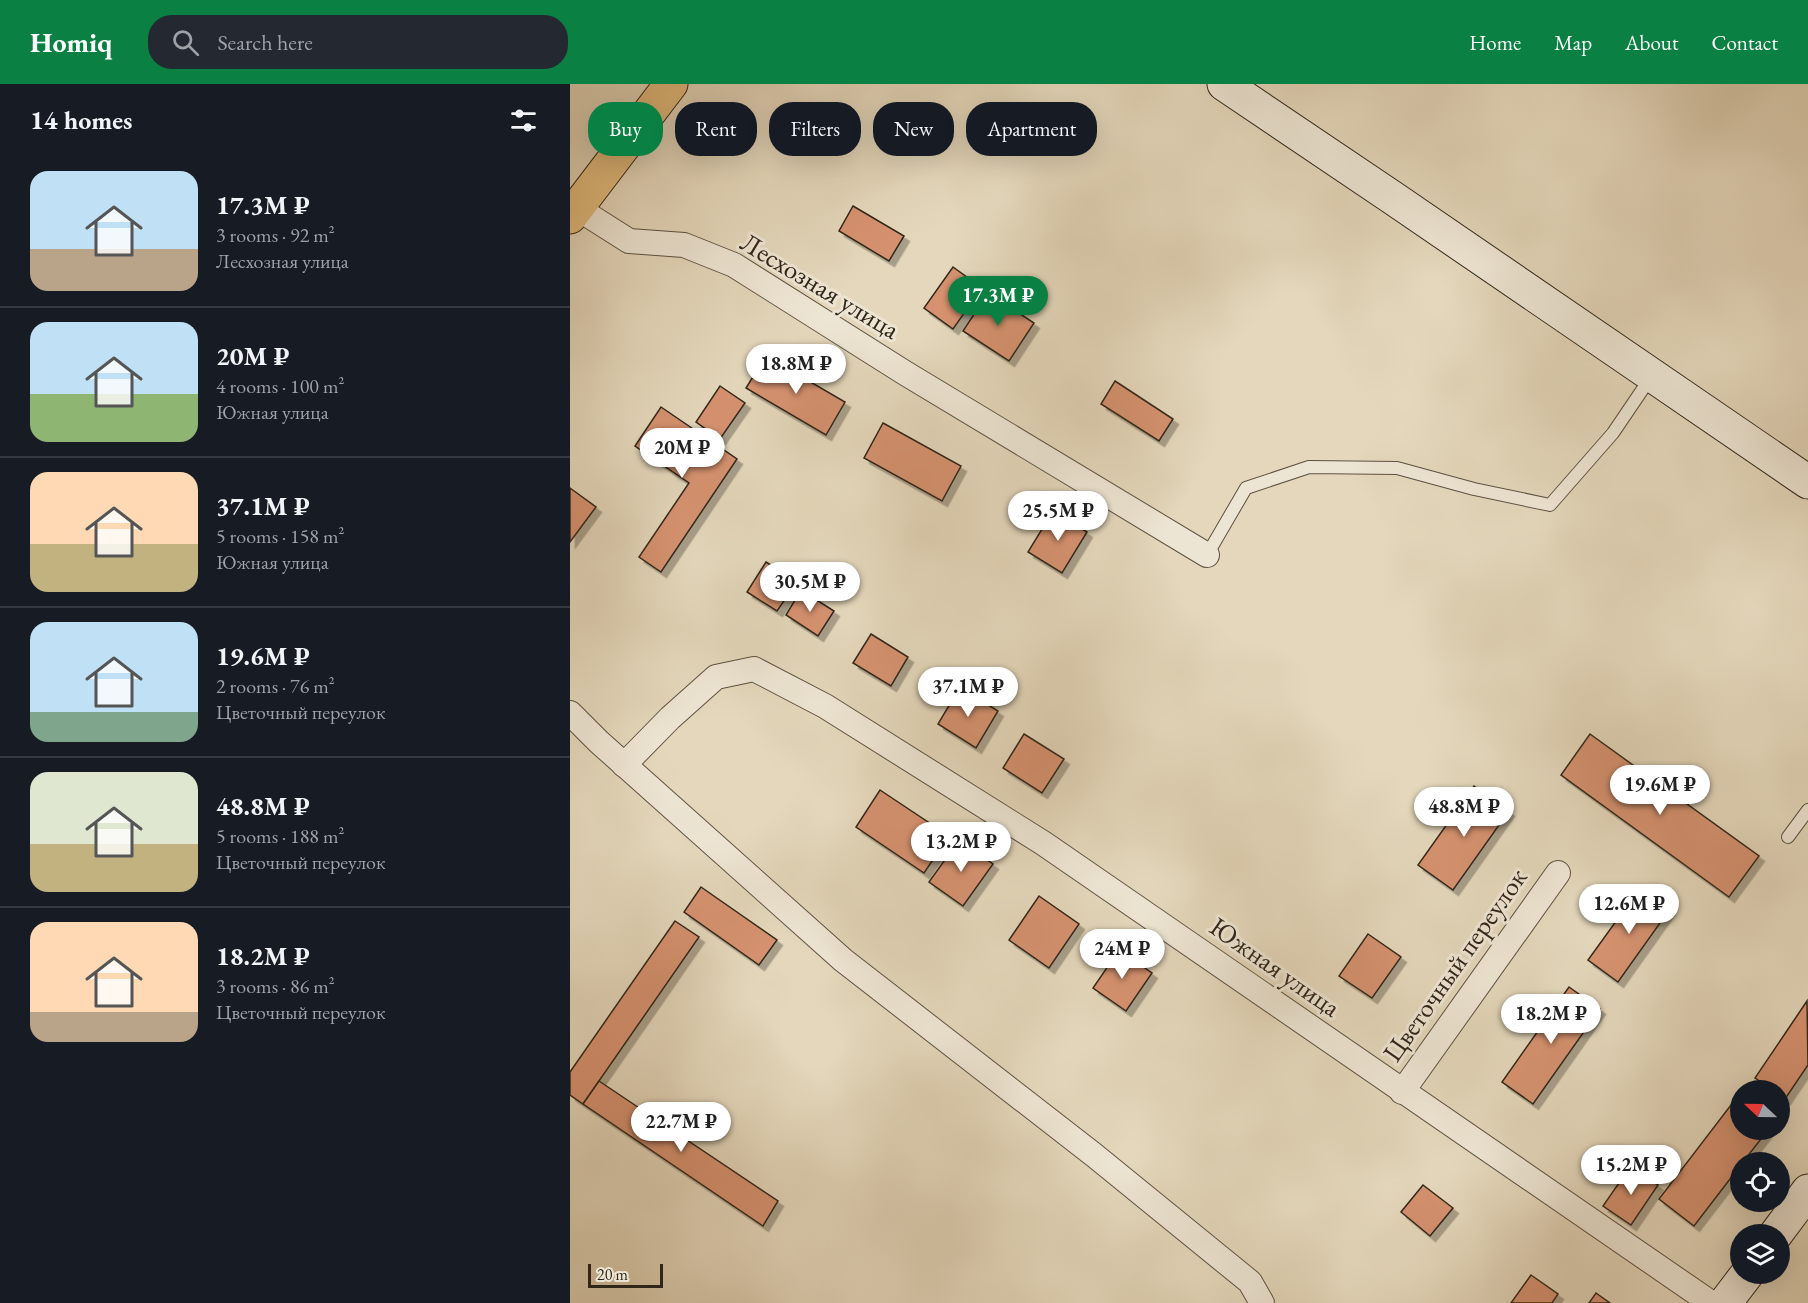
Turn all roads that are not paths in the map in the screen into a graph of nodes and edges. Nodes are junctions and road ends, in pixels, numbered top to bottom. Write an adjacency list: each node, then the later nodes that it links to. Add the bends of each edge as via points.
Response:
1 (671, 84): 3 (highway)
2 (1224, 84): 4 (main road)
3 (573, 212): 6 (street, Лесхозная улица, via 629,241 684,245 734,265)
4 (1652, 375): 5 (main road); 6 (lane, via 1613,432 1550,506 1397,468 1308,467 1246,488)
5 (1808, 482)
6 (1207, 555)
7 (570, 713): 8 (street)
8 (624, 765): 12 (street, Южная улица, via 716,677 754,669 825,706 1043,843); 16 (street, via 843,960 1250,1282)
9 (1808, 810): 10 (lane)
10 (1788, 837)
11 (1558, 873): 12 (street, Цветочный переулок)
12 (1402, 1092): 17 (street, Южная улица)
13 (1808, 1191): 14 (main road)
14 (1783, 1224)
15 (1739, 1284): 18 (main road)
16 (1262, 1303)
17 (1711, 1303)
18 (1725, 1303)

